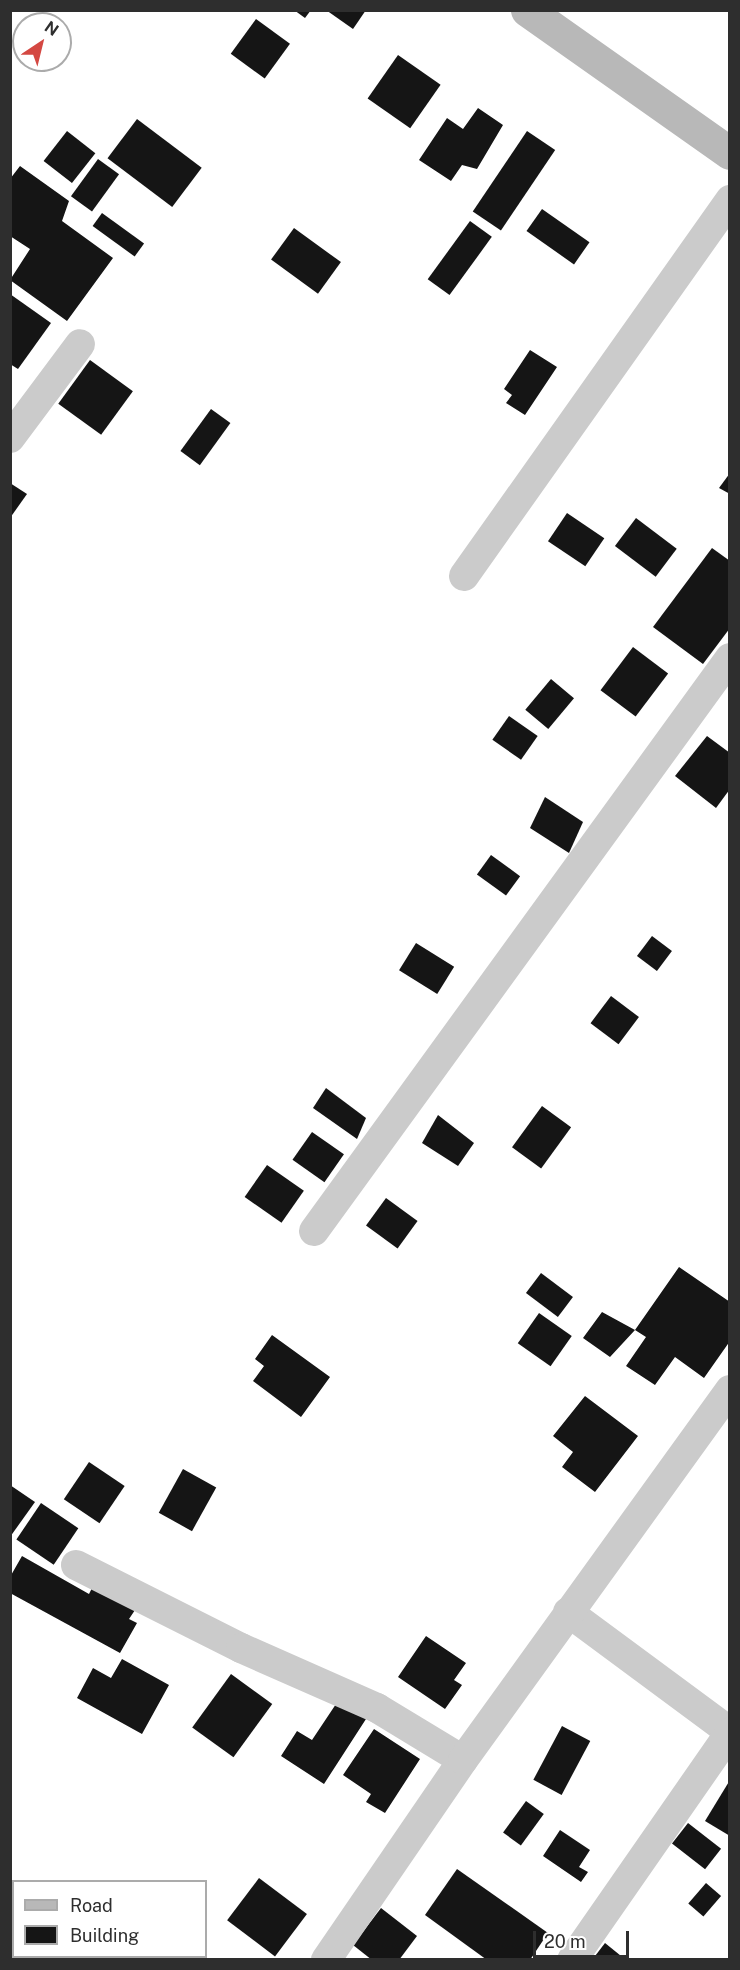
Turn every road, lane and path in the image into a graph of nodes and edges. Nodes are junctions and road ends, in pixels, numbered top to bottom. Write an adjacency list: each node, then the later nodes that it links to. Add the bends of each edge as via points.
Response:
1 (527, 10): 2 (main road)
2 (729, 153)
3 (729, 200): 6 (street)
4 (80, 344): 5 (street)
5 (10, 438)
6 (464, 576)
7 (729, 658): 8 (street)
8 (314, 1231)
9 (729, 1390): 11 (street)
10 (76, 1565): 13 (street, via 242,1648 377,1708)
11 (568, 1612): 12 (street); 13 (street)
12 (729, 1732): 15 (street)
13 (463, 1760): 14 (street)
14 (326, 1959)
15 (572, 1959)

